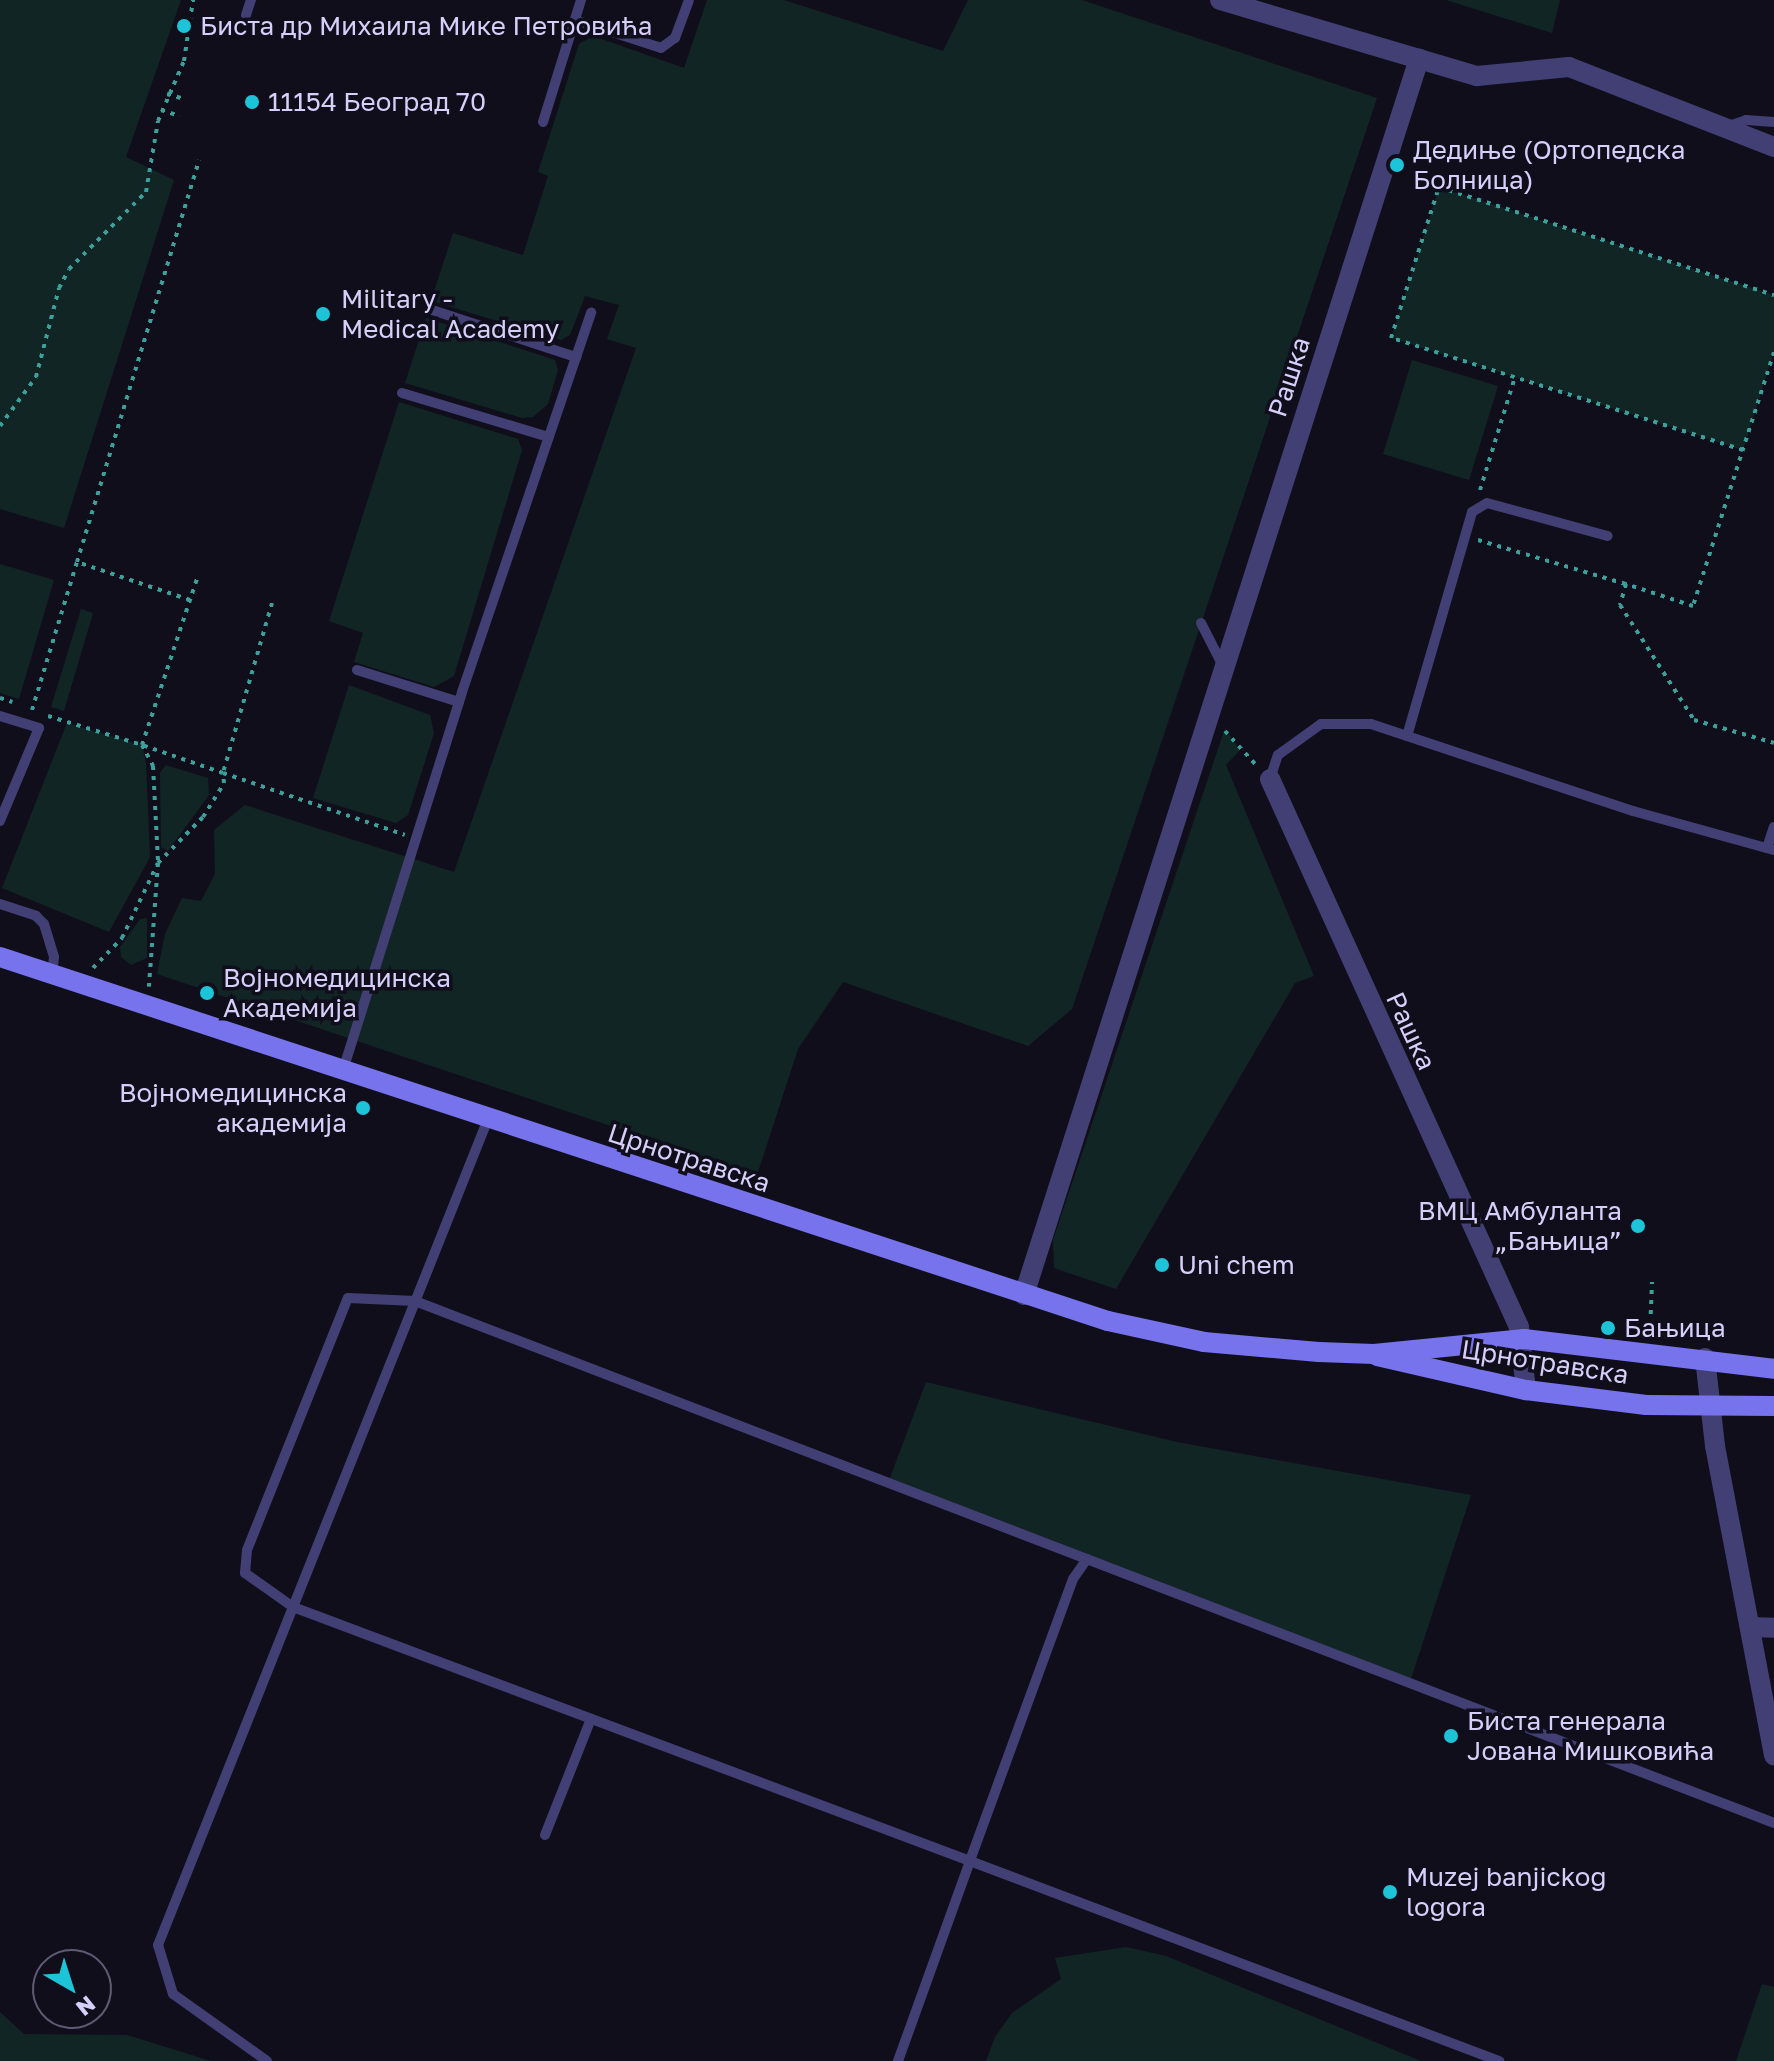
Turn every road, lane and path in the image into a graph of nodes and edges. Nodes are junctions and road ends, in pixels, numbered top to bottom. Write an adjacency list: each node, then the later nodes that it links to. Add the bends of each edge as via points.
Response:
1 (193, 0): 9 (path, via 184,61)
2 (251, 0): 6 (lane)
3 (581, 0): 7 (lane)
4 (689, 0): 7 (lane, via 675,38 661,48)
5 (1223, 0): 8 (street)
6 (246, 15)
7 (575, 20): 13 (lane)
8 (1419, 59): 15 (street, via 1485,77 1543,66 1569,67); 37 (street, Рашка)
9 (167, 94): 10 (path); 11 (path)
10 (185, 99)
11 (161, 110): 12 (path); 25 (path, via 146,192 69,269 55,301 36,377)
12 (180, 116)
13 (543, 122)
14 (1774, 122): 15 (lane, via 1734,122)
15 (1723, 130): 16 (street)
16 (1774, 147)
17 (199, 160): 31 (path)
18 (1774, 295): 23 (path, via 1439,187 1391,338)
19 (429, 309): 22 (lane)
20 (591, 312): 22 (lane)
21 (1774, 352): 27 (path)
22 (576, 357): 26 (lane)
23 (1515, 377): 27 (path); 28 (path)
24 (402, 393): 26 (lane)
25 (0, 426)
26 (549, 437): 39 (lane)
27 (1743, 450): 33 (path, via 1693,606)
28 (1472, 512): 29 (lane); 30 (lane, via 1487,503)
29 (1466, 536): 33 (path); 42 (lane)
30 (1608, 536)
31 (77, 562): 34 (path); 44 (path, via 29,708)
32 (197, 579): 34 (path)
33 (1626, 584): 43 (path, via 1620,605 1684,711 1694,720)
34 (190, 600): 44 (path)
35 (272, 603): 45 (path)
36 (1201, 623): 37 (lane)
37 (1223, 666): 40 (street, Рашка)
38 (357, 670): 39 (lane)
39 (459, 702): 49 (lane)
40 (1209, 713): 46 (path); 60 (street, Рашка)
41 (0, 716): 47 (lane, via 39,728)
42 (1407, 736): 46 (lane, via 1371,724 1321,724 1278,755); 50 (lane, via 1633,811)
43 (1774, 743)
44 (142, 745): 45 (path); 51 (path, via 153,766)
45 (223, 773): 49 (path); 51 (path, via 224,783 203,817)
46 (1270, 779): 63 (street, Рашка)
47 (0, 821)
48 (1774, 827): 50 (lane)
49 (416, 839): 57 (lane)
50 (1771, 849)
51 (158, 863): 54 (path, via 122,938); 56 (path)
52 (0, 904): 55 (lane, via 44,924 54,957)
53 (0, 957): 55 (main road, Црнотравска)
54 (91, 970)
55 (52, 976): 57 (main road, Црнотравска)
56 (149, 989)
57 (342, 1072): 58 (main road, Црнотравска)
58 (488, 1119): 60 (main road, Црнотравска); 61 (lane)
59 (1652, 1282): 62 (path)
60 (1024, 1295): 64 (main road, Црнотравска, via 1204,1342)
61 (415, 1301): 70 (lane); 71 (lane); 71 (lane, via 348,1298 247,1550 245,1573)
62 (1650, 1337)
63 (1524, 1339): 64 (main road, Црнотравска); 65 (main road, Црнотравска); 67 (street, Рашка)
64 (1374, 1354): 67 (main road, Црнотравска)
65 (1705, 1358): 66 (main road, Црнотравска); 69 (street)
66 (1774, 1369)
67 (1526, 1390): 69 (main road, Црнотравска)
68 (1774, 1406): 69 (main road, Црнотравска)
69 (1710, 1407): 72 (street)
70 (1087, 1559): 76 (lane); 78 (lane, via 1073,1579)
71 (293, 1607): 74 (lane); 79 (lane, via 158,1945 173,1994)
72 (1750, 1627): 73 (street); 75 (street)
73 (1774, 1628)
74 (591, 1719): 77 (lane); 78 (lane)
75 (1774, 1755)
76 (1774, 1823)
77 (545, 1835)
78 (970, 1861): 80 (lane); 81 (lane)
79 (267, 2061)
80 (898, 2061)
81 (1499, 2061)

